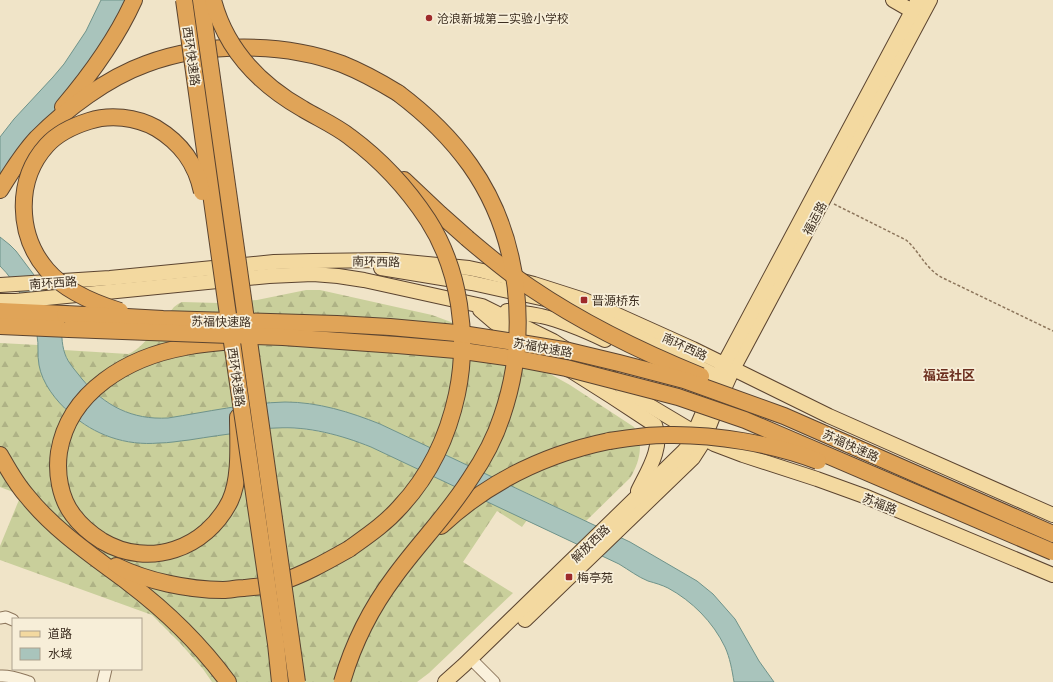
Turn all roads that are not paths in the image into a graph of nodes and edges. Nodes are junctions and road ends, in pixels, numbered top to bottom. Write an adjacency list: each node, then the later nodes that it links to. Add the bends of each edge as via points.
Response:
1 (134, 0): 8 (highway, via 125,20 95,67)
2 (184, 0): 12 (highway, 西环快速路, bridge)
3 (201, 0): 41 (highway, 西环快速路, bridge)
4 (213, 0): 7 (highway, bridge, via 228,38 267,85)
5 (893, 0): 6 (main road)
6 (920, 5): 18 (main road, 福运路)
7 (350, 137): 21 (highway, bridge, via 398,175 490,258 553,302 632,346 790,413); 27 (highway, bridge, via 398,181 429,221 445,256 456,292 462,333 461,368 454,405 440,447 413,492 388,520 328,561 293,578 256,587 223,590 154,580 133,574)
8 (36, 139): 9 (highway); 28 (highway, bridge, via 72,107 130,71 183,54 224,48 276,49 327,59 360,72 398,93 444,133 471,166 497,215 513,270 518,336 507,401 491,443 460,495)
9 (0, 190)
10 (2, 285): 18 (main road, 南环西路, via 110,278 274,262 386,260 469,268 534,284 584,300 689,347)
11 (0, 301): 13 (main road, 南环西路, via 313,274 364,280)
12 (226, 301): 15 (highway, bridge, via 198,174 183,150 164,133 144,122 117,117 78,124 48,144 30,174 24,210 29,241 48,272 78,294 116,310); 19 (highway, 西环快速路, bridge)
13 (479, 306): 18 (main road, via 541,316); 20 (main road, 南环西路, via 553,341 613,379 630,394); 23 (main road, via 494,322 655,425 658,430 656,451)
14 (0, 311): 15 (highway, 苏福快速路, bridge)
15 (163, 319): 21 (highway, 苏福快速路, bridge, via 390,327 456,333 568,351 684,380 784,416)
16 (0, 326): 17 (highway, 苏福快速路, bridge)
17 (283, 337): 19 (highway, bridge, via 207,343 158,353 114,374 92,391 67,425 59,455 59,477 63,497 80,524 109,545 143,555 177,548 208,530 228,504 236,479); 29 (highway, 苏福快速路, bridge, via 456,350 519,359 566,368 678,397 745,420)
18 (723, 378): 20 (main road, 福运路); 24 (main road, via 829,416)
19 (239, 388): 40 (highway, 西环快速路, bridge)
20 (700, 436): 23 (main road, 解放西路); 25 (main road, 解放西路, via 698,452); 31 (main road, 苏福路, via 743,456 835,485 892,507)
21 (857, 448): 26 (highway, 苏福快速路, bridge)
22 (0, 456): 27 (highway, via 26,496)
23 (633, 501): 25 (main road, 解放西路)
24 (1053, 516)
25 (613, 528): 34 (main road, 解放西路)
26 (1053, 534)
27 (70, 539): 39 (highway, via 165,612 206,654)
28 (416, 549): 30 (highway, bridge, via 474,498 526,468 588,445 626,438 667,435 738,441 810,458 994,536); 42 (highway, bridge, via 395,575 374,608 356,644)
29 (1053, 552)
30 (1053, 556)
31 (1053, 575)
32 (0, 618): 33 (street)
33 (12, 620)
34 (474, 662): 43 (main road, 解放西路); 44 (main road, 解放西路); 45 (street)
35 (106, 670): 38 (street)
36 (0, 676): 37 (street)
37 (29, 682)
38 (103, 682)
39 (228, 682)
40 (280, 682)
41 (297, 682)
42 (342, 682)
43 (445, 682)
44 (459, 682)
45 (494, 682)

